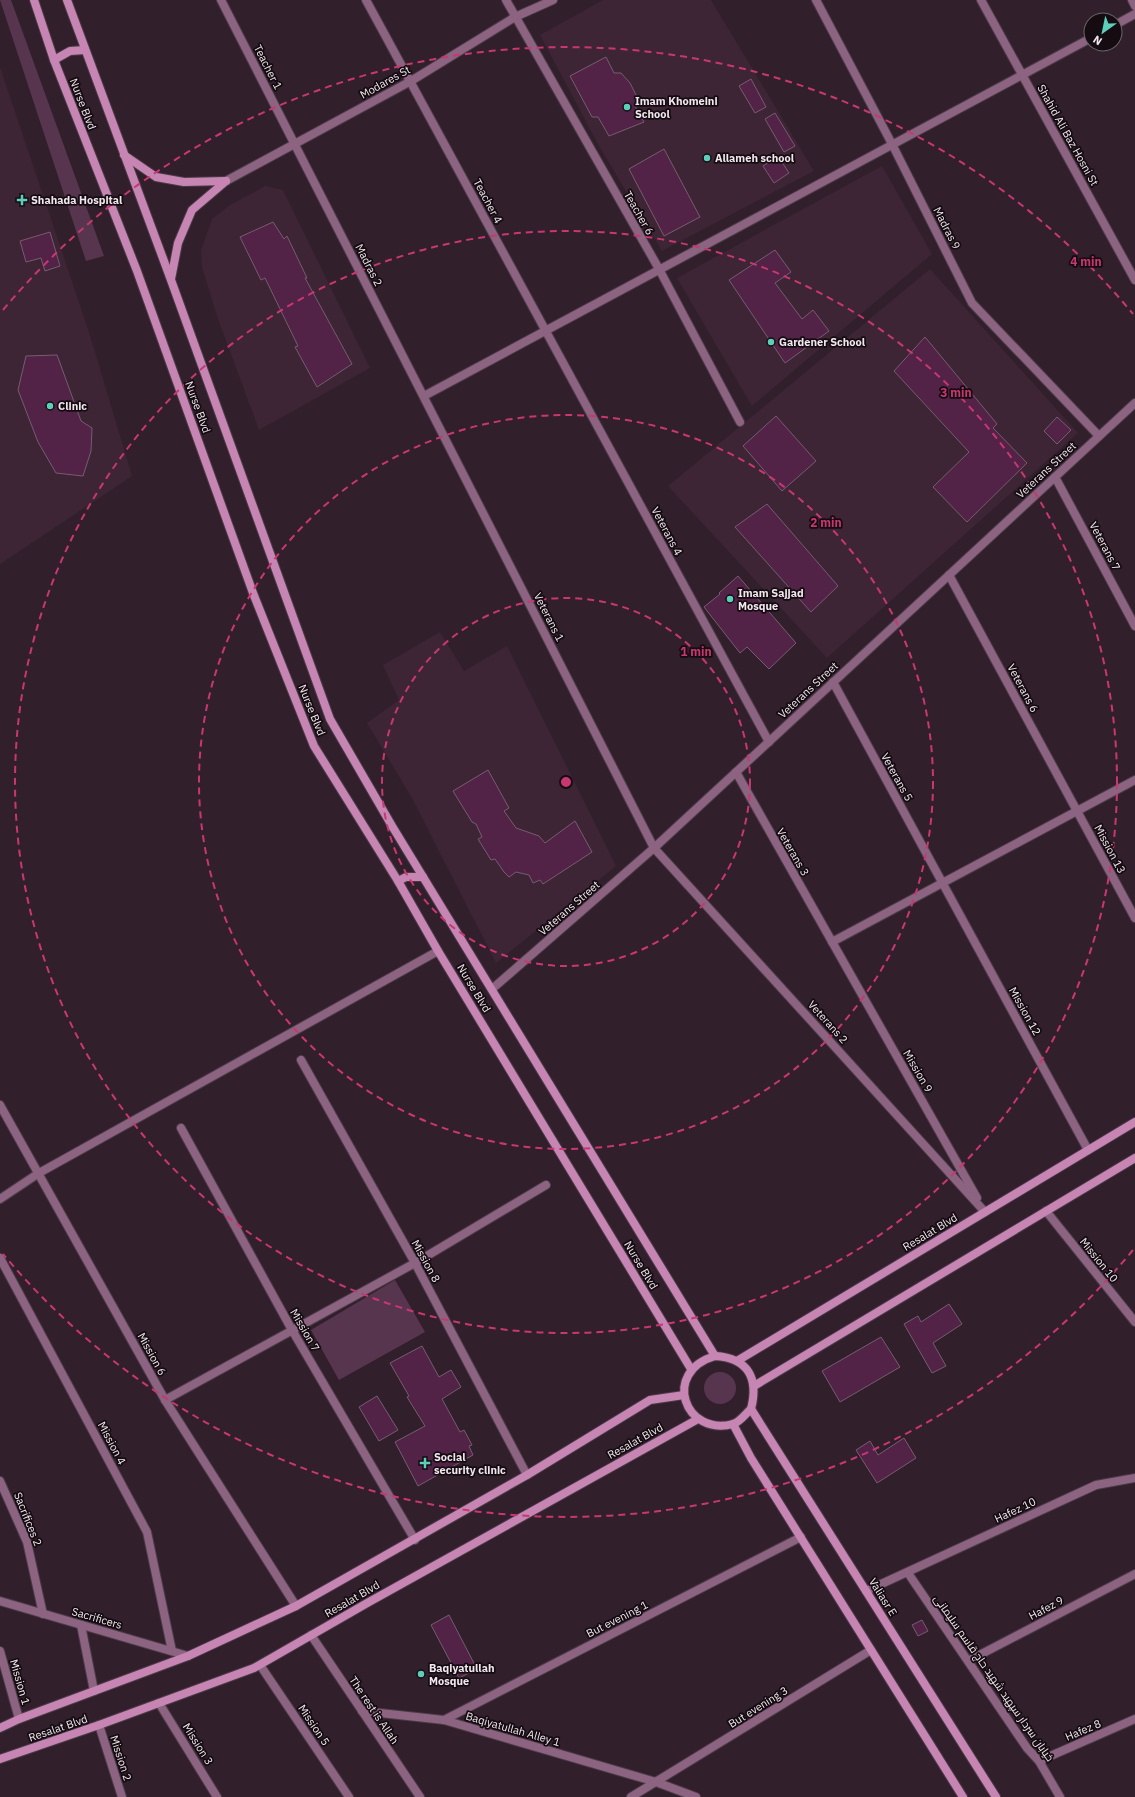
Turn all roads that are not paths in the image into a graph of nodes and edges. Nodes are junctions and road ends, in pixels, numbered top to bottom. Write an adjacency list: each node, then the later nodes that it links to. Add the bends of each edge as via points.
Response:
1 (34, 0): 16 (main road, Nurse Blvd)
2 (67, 0): 15 (main road, Nurse Blvd)
3 (221, 0): 19 (street, Teacher 1)
4 (366, 0): 18 (street, Teacher 4)
5 (506, 0): 12 (street, Teacher 6)
6 (553, 0): 12 (street, Modares St)
7 (816, 0): 20 (street, Madras 9)
8 (981, 0): 17 (street, Shahid Ali Baz Hosni St)
9 (1132, 0): 10 (street)
10 (1135, 6)
11 (1135, 14): 13 (street)
12 (515, 17): 18 (street, Modares St); 23 (street, Teacher 6)
13 (1123, 21)
14 (1083, 42): 17 (street)
15 (85, 50): 16 (main road, via 70,51); 21 (main road, Nurse Blvd)
16 (54, 60): 41 (main road, Nurse Blvd, via 137,271 253,593 314,746)
17 (1022, 75): 20 (street); 25 (street, Shahid Ali Baz Hosni St)
18 (411, 81): 19 (street, Modares St); 26 (street, Teacher 4)
19 (295, 144): 22 (street, Modares St); 27 (street, Madras 2)
20 (892, 144): 23 (street); 30 (street, Madras 9, via 972,303)
21 (124, 155): 22 (main road, via 156,177 184,182); 24 (main road, Nurse Blvd)
22 (226, 181): 24 (main road, via 192,210 178,243)
23 (659, 269): 26 (street); 29 (street, Teacher 6)
24 (171, 280): 40 (main road, Nurse Blvd, via 330,718)
25 (1135, 280)
26 (546, 330): 27 (street); 35 (street, Veterans 4)
27 (424, 396): 39 (street, Veterans 1)
28 (1135, 403): 30 (street, Veterans Street)
29 (740, 422)
30 (1099, 436): 31 (street, Veterans Street)
31 (1055, 477): 32 (street, Veterans Street); 33 (street, Veterans 7)
32 (949, 575): 34 (street, Veterans Street); 38 (street, Veterans 6)
33 (1135, 626)
34 (833, 682): 35 (street, Veterans Street); 42 (street, Veterans 5)
35 (769, 742): 36 (street, Veterans Street)
36 (736, 772): 39 (street, Veterans Street); 44 (street, Veterans 3)
37 (1135, 780): 38 (street)
38 (1077, 811): 42 (street); 43 (street, Mission 13)
39 (654, 848): 46 (street, Veterans Street); 57 (street, Veterans 2)
40 (423, 877): 41 (main road, via 406,877); 46 (main road, Nurse Blvd)
41 (398, 881): 45 (main road, Nurse Blvd)
42 (942, 883): 44 (street); 51 (street, Mission 12)
43 (1135, 918)
44 (832, 942): 57 (street, Mission 9)
45 (438, 951): 53 (street); 64 (main road, Nurse Blvd)
46 (492, 989): 62 (main road, Nurse Blvd)
47 (301, 1060): 59 (street, Mission 8)
48 (0, 1105): 53 (street, Mission 6)
49 (1135, 1122): 51 (main road, Resalat Blvd)
50 (181, 1128): 61 (street, Mission 7)
51 (1088, 1150): 57 (main road, Resalat Blvd)
52 (1135, 1158): 56 (main road)
53 (39, 1173): 55 (street); 67 (street, Mission 6)
54 (546, 1186): 59 (street)
55 (0, 1199)
56 (1046, 1211): 60 (street, Mission 10); 65 (main road)
57 (985, 1212): 63 (main road, Resalat Blvd)
58 (0, 1258): 86 (street, Mission 4, via 147,1532)
59 (415, 1263): 61 (street); 71 (street, Mission 8)
60 (1135, 1322)
61 (292, 1330): 67 (street); 75 (street, Mission 7)
62 (715, 1356): 63 (main road, via 729,1357); 64 (main road, via 702,1360)
63 (737, 1361): 65 (main road, via 750,1373)
64 (691, 1369): 66 (main road, via 685,1381)
65 (754, 1386): 68 (main road)
66 (684, 1395): 69 (main road, via 688,1408); 71 (main road, Resalat Blvd, via 650,1400)
67 (165, 1400): 80 (street, Mission 6)
68 (752, 1408): 70 (main road); 78 (main road, Valiasr E)
69 (698, 1419): 70 (main road, via 711,1425); 83 (main road, Resalat Blvd)
70 (733, 1424): 74 (main road)
71 (527, 1475): 75 (main road, Resalat Blvd)
72 (1135, 1478): 76 (street, Hafez 10, via 1096,1485)
73 (0, 1481): 81 (street, Sacrifices 2, via 27,1542)
74 (801, 1538): 84 (main road); 95 (street, But evening 1)
75 (415, 1540): 80 (main road, Resalat Blvd)
76 (908, 1573): 78 (street, Hafez 10); 88 (street, خیابان سردار سپهبد شهید حاج قاسم سلیمانی)
77 (1135, 1574): 88 (street, Hafez 9)
78 (866, 1591): 108 (main road, Valiasr E)
79 (0, 1601): 81 (street, Sacrificers)
80 (296, 1606): 87 (main road, Resalat Blvd)
81 (43, 1614): 82 (street, Sacrificers)
82 (81, 1625): 86 (street, Sacrificers); 90 (street)
83 (311, 1635): 89 (main road, Resalat Blvd); 92 (street, The rest is Allah)
84 (871, 1650): 100 (street, But evening 3); 107 (main road)
85 (0, 1651): 93 (street, Mission 1)
86 (172, 1651): 87 (street, Sacrificers)
87 (188, 1656): 90 (main road, Resalat Blvd)
88 (968, 1662): 99 (street, خیابان سردار سپهبد شهید حاج قاسم سلیمانی, via 1027,1748)
89 (260, 1665): 91 (main road, Resalat Blvd); 103 (street, Mission 5)
90 (94, 1691): 93 (main road, Resalat Blvd)
91 (159, 1703): 96 (main road, Resalat Blvd); 102 (street, Mission 3)
92 (362, 1711): 95 (street, Baqiyatullah Alley 1); 104 (street, The rest is Allah)
93 (19, 1719): 97 (main road, Resalat Blvd)
94 (1135, 1719): 99 (street, Hafez 8)
95 (444, 1720): 100 (street, Baqiyatullah Alley 1)
96 (99, 1726): 98 (main road, Resalat Blvd); 101 (street, Mission 2)
97 (0, 1728)
98 (0, 1759)
99 (1039, 1760): 109 (street, خیابان سردار سپهبد شهید حاج قاسم سلیمانی)
100 (656, 1782): 105 (street, But evening 3); 106 (street, Baqiyatullah Alley 1)
101 (122, 1797)
102 (217, 1797)
103 (349, 1797)
104 (420, 1797)
105 (631, 1797)
106 (696, 1797)
107 (963, 1797)
108 (996, 1797)
109 (1060, 1797)

